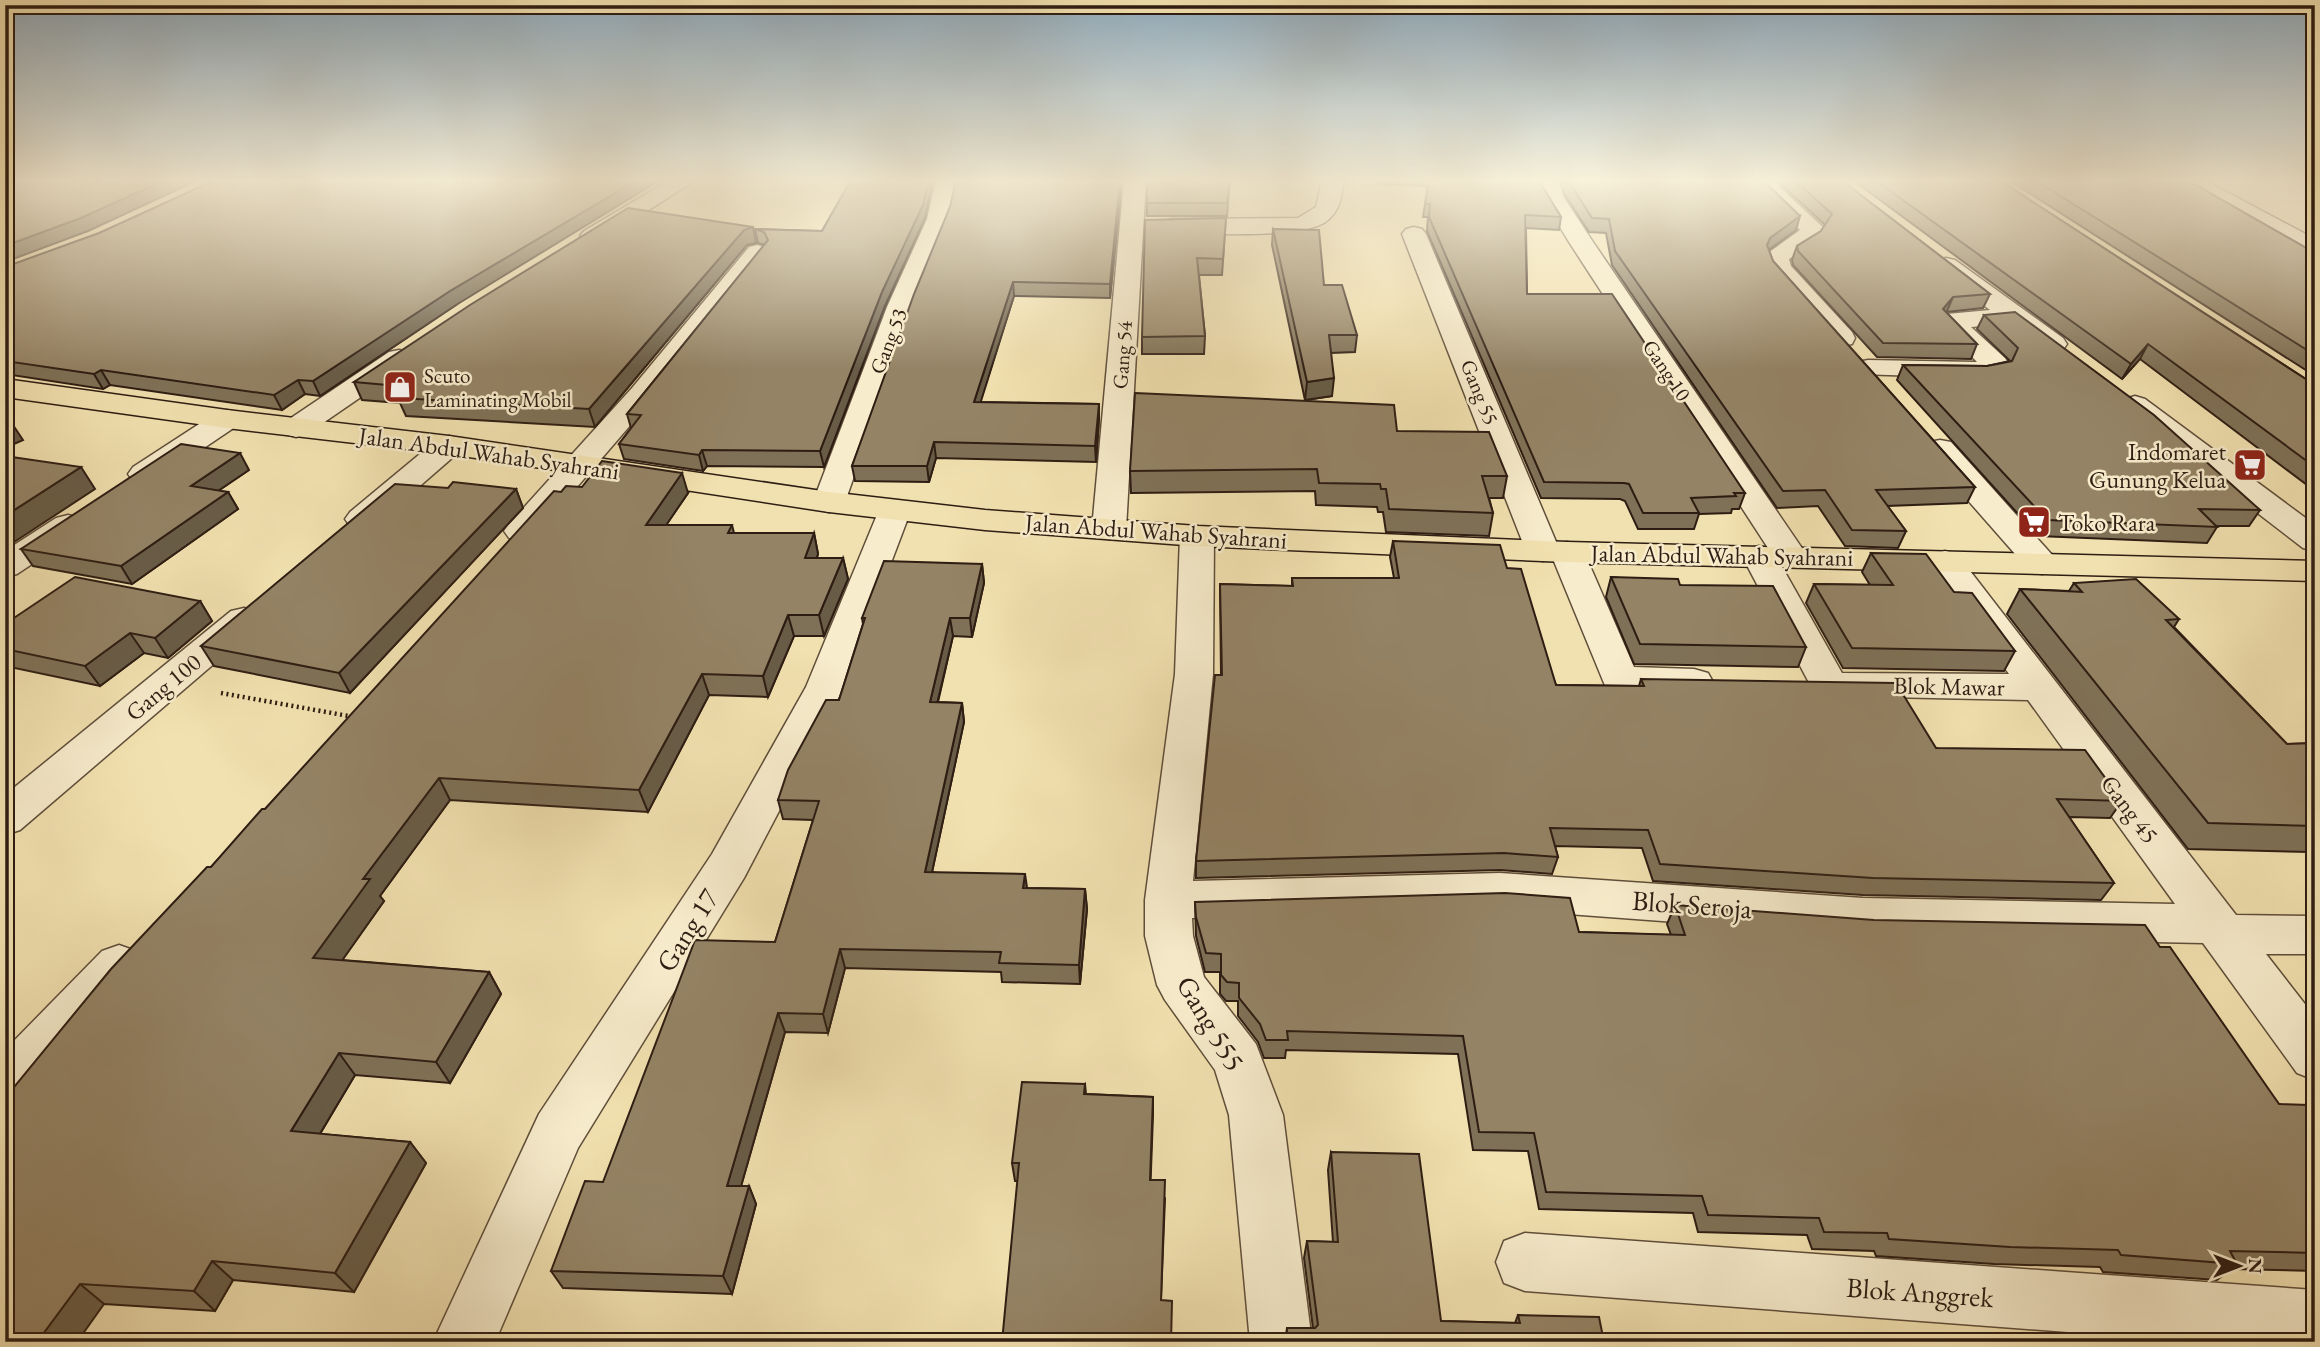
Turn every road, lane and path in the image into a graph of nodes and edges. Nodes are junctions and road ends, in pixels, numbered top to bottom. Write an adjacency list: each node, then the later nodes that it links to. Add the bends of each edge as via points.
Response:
1 (580, 243): 7 (street)
2 (928, 243): 22 (street, Gang 53)
3 (1129, 243): 24 (street, Gang 54)
4 (1418, 243): 28 (street, Gang 55)
5 (1582, 243): 29 (street, Gang 10)
6 (1797, 243): 13 (street, via 1781,252 1779,268)
7 (571, 248)
8 (1927, 251): 10 (street)
9 (757, 253): 21 (street)
10 (2014, 316): 12 (street); 13 (street, via 1952,323 1989,357 1994,368)
11 (421, 344): 18 (street)
12 (2068, 356)
13 (1868, 368): 16 (street)
14 (5, 388): 17 (highway, Jalan Abdul Wahab Syahrani)
15 (2112, 388): 26 (street)
16 (1896, 399)
17 (227, 419): 18 (highway, Jalan Abdul Wahab Syahrani); 33 (street)
18 (296, 428): 20 (highway, Jalan Abdul Wahab Syahrani)
19 (1923, 430): 32 (street)
20 (449, 445): 21 (highway, Jalan Abdul Wahab Syahrani); 27 (street)
21 (581, 466): 22 (highway, Jalan Abdul Wahab Syahrani); 30 (street)
22 (829, 502): 23 (highway, Jalan Abdul Wahab Syahrani)
23 (895, 510): 24 (highway, Jalan Abdul Wahab Syahrani); 51 (street, Gang 17, via 825,687 728,866 558,1132)
24 (1109, 529): 25 (highway, Jalan Abdul Wahab Syahrani)
25 (1197, 536): 28 (highway, Jalan Abdul Wahab Syahrani); 43 (street, Gang 555, via 1194,674)
26 (2315, 541)
27 (334, 542)
28 (1555, 551): 29 (highway, Jalan Abdul Wahab Syahrani); 36 (street, via 1620,679)
29 (1775, 556): 31 (highway, Jalan Abdul Wahab Syahrani); 39 (street, Gang 10)
30 (494, 560)
31 (1945, 561): 32 (highway, Jalan Abdul Wahab Syahrani); 40 (street, Gang 45)
32 (2042, 564): 34 (highway, Jalan Abdul Wahab Syahrani)
33 (5, 567)
34 (2315, 571)
35 (272, 596): 37 (street, Gang 100)
36 (1735, 683)
37 (168, 684): 41 (path); 42 (street, Gang 100)
38 (1788, 684): 39 (street, Blok Mawar)
39 (1829, 685): 40 (street, Blok Mawar)
40 (2037, 687): 44 (street, Gang 45)
41 (355, 717)
42 (5, 819)
43 (1168, 900): 44 (street, Blok Seroja, via 1500,891 1863,916); 52 (street, Gang 555, via 1169,936 1182,985 1238,1060 1256,1115)
44 (2220, 929): 45 (street, Blok Seroja); 47 (street, Gang 45)
45 (2315, 935)
46 (145, 937): 48 (street)
47 (2315, 1058)
48 (5, 1086)
49 (1525, 1262): 50 (street, Blok Anggrek)
50 (2315, 1320)
51 (464, 1342)
52 (1281, 1342)

